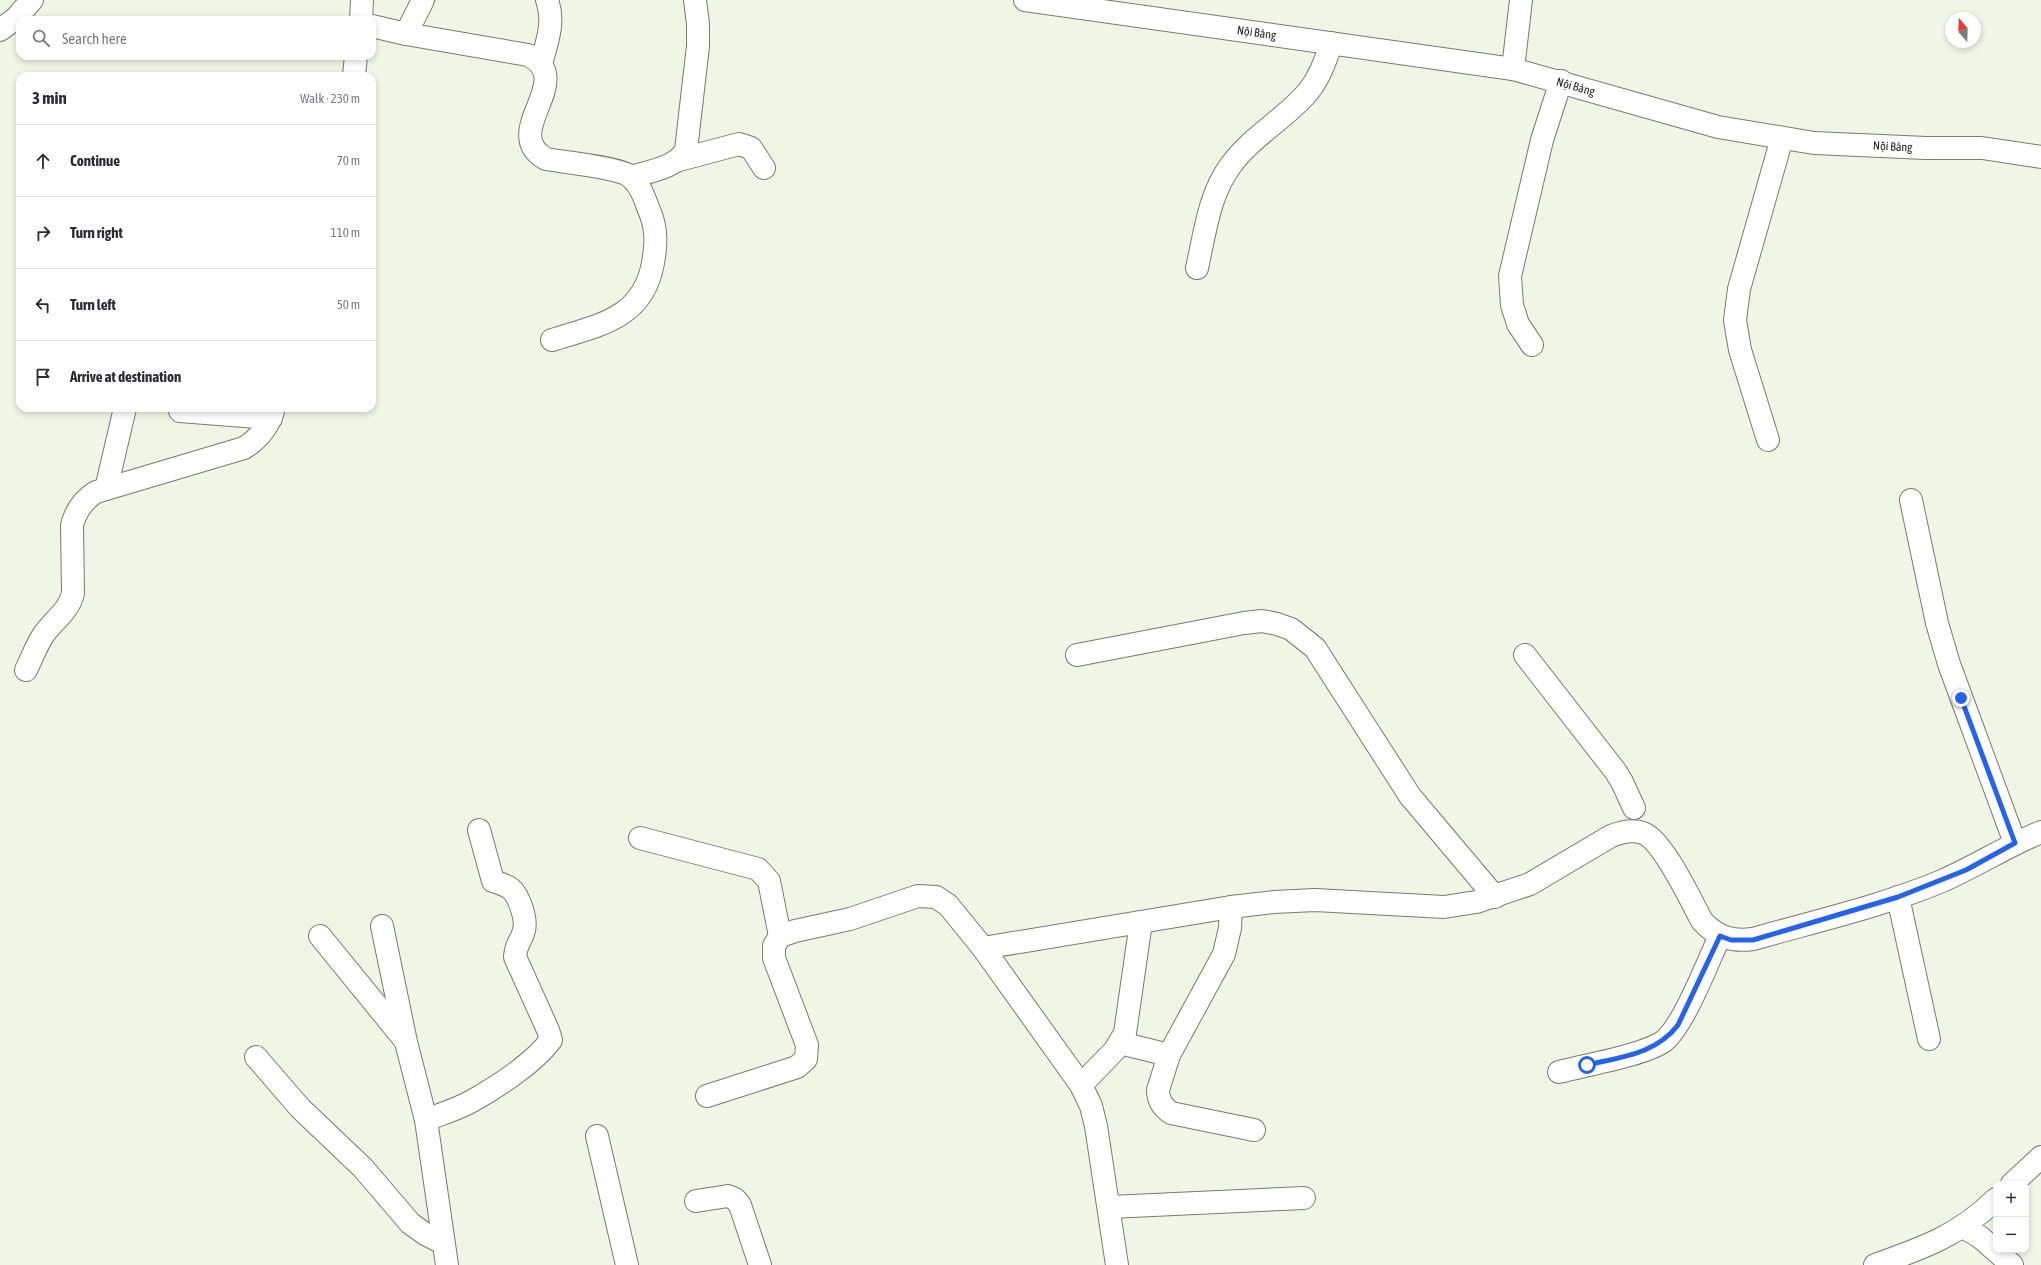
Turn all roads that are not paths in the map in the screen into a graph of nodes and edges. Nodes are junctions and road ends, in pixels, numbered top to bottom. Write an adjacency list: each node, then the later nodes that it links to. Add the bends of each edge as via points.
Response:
1 (32, 0): 8 (street)
2 (362, 0): 9 (street)
3 (423, 0): 13 (street)
4 (547, 0): 16 (street, via 551,20)
5 (695, 0): 22 (street, via 698,24 697,61 688,143)
6 (1025, 0): 14 (street, Nội Bàng)
7 (1521, 0): 17 (street)
8 (18, 16)
9 (361, 16)
10 (16, 18): 12 (street)
11 (376, 27): 13 (street)
12 (0, 30)
13 (406, 34): 16 (street, via 528,55)
14 (1331, 43): 17 (street, Nội Bàng); 25 (street, via 1324,66 1309,91 1241,153 1225,174 1214,197)
15 (356, 60): 18 (street)
16 (541, 64): 24 (street, via 546,80 530,128 532,147 546,159 620,172)
17 (1512, 69): 19 (street, Nội Bàng)
18 (354, 72)
19 (1561, 81): 20 (street, Nội Bàng, via 1718,127); 27 (street, via 1542,140 1510,276 1512,305 1518,324)
20 (1782, 138): 21 (street, Nội Bàng, via 1821,144 1982,148); 31 (street, via 1739,289 1735,320 1740,350)
21 (2041, 156)
22 (679, 160): 23 (street, via 739,144 751,148); 24 (street, via 666,167)
23 (764, 168)
24 (631, 177): 26 (street, via 641,192 656,233 651,277 640,298 621,315)
25 (1197, 268)
26 (552, 340)
27 (1532, 346)
28 (124, 412): 32 (street)
29 (226, 412): 30 (street)
30 (273, 413): 32 (street, via 254,442 235,452)
31 (1768, 440)
32 (106, 489): 36 (street, via 81,504 74,517 71,603 45,633)
33 (1910, 500): 41 (street, via 1935,615 1947,657)
34 (1077, 655): 42 (street, via 1244,623 1262,621 1291,629 1315,648 1410,796)
35 (1526, 655): 37 (street, via 1616,772)
36 (26, 670)
37 (1639, 821): 42 (street, via 1633,831 1610,836 1530,884); 49 (street, via 1660,846 1702,921)
38 (479, 830): 59 (street, via 493,881 512,890 517,897 525,925 516,946 515,957 551,1040 544,1050 526,1065 472,1101)
39 (2041, 832): 41 (street)
40 (640, 838): 47 (street, via 758,869 769,881)
41 (2015, 843): 43 (street, via 1966,870)
42 (1495, 897): 44 (street, via 1444,907 1308,900)
43 (1898, 897): 49 (street, via 1753,940 1731,940); 51 (street)
44 (1231, 908): 45 (street); 54 (street, via 1230,928 1224,954)
45 (1141, 922): 50 (street); 53 (street, via 1127,1027)
46 (382, 926): 52 (street)
47 (788, 933): 50 (street, via 850,919 918,896 931,895 948,905); 58 (street, via 774,946 774,958 807,1045 806,1059 797,1067)
48 (320, 936): 52 (street)
49 (1720, 936): 56 (street, via 1678,1025 1664,1041 1642,1051)
50 (983, 948): 57 (street)
51 (1929, 1039)
52 (406, 1042): 59 (street)
53 (1120, 1043): 54 (street); 57 (street)
54 (1169, 1055): 60 (street, via 1158,1090 1160,1102 1166,1110)
55 (256, 1057): 69 (street, via 300,1108 363,1168 410,1223)
56 (1559, 1072)
57 (1081, 1085): 67 (street, via 1091,1106 1096,1126)
58 (707, 1096)
59 (426, 1120): 69 (street)
60 (1254, 1130)
61 (597, 1136): 71 (street)
62 (2041, 1156): 63 (street)
63 (2015, 1181)
64 (1304, 1198): 67 (street)
65 (696, 1201): 72 (street, via 722,1196 735,1199 740,1205)
66 (1993, 1202): 68 (street)
67 (1110, 1207): 73 (street)
68 (1963, 1227): 74 (street, via 1924,1248); 75 (street)
69 (443, 1243): 70 (street)
70 (447, 1265)
71 (628, 1265)
72 (760, 1265)
73 (1118, 1265)
74 (1875, 1265)
75 (2012, 1265)

